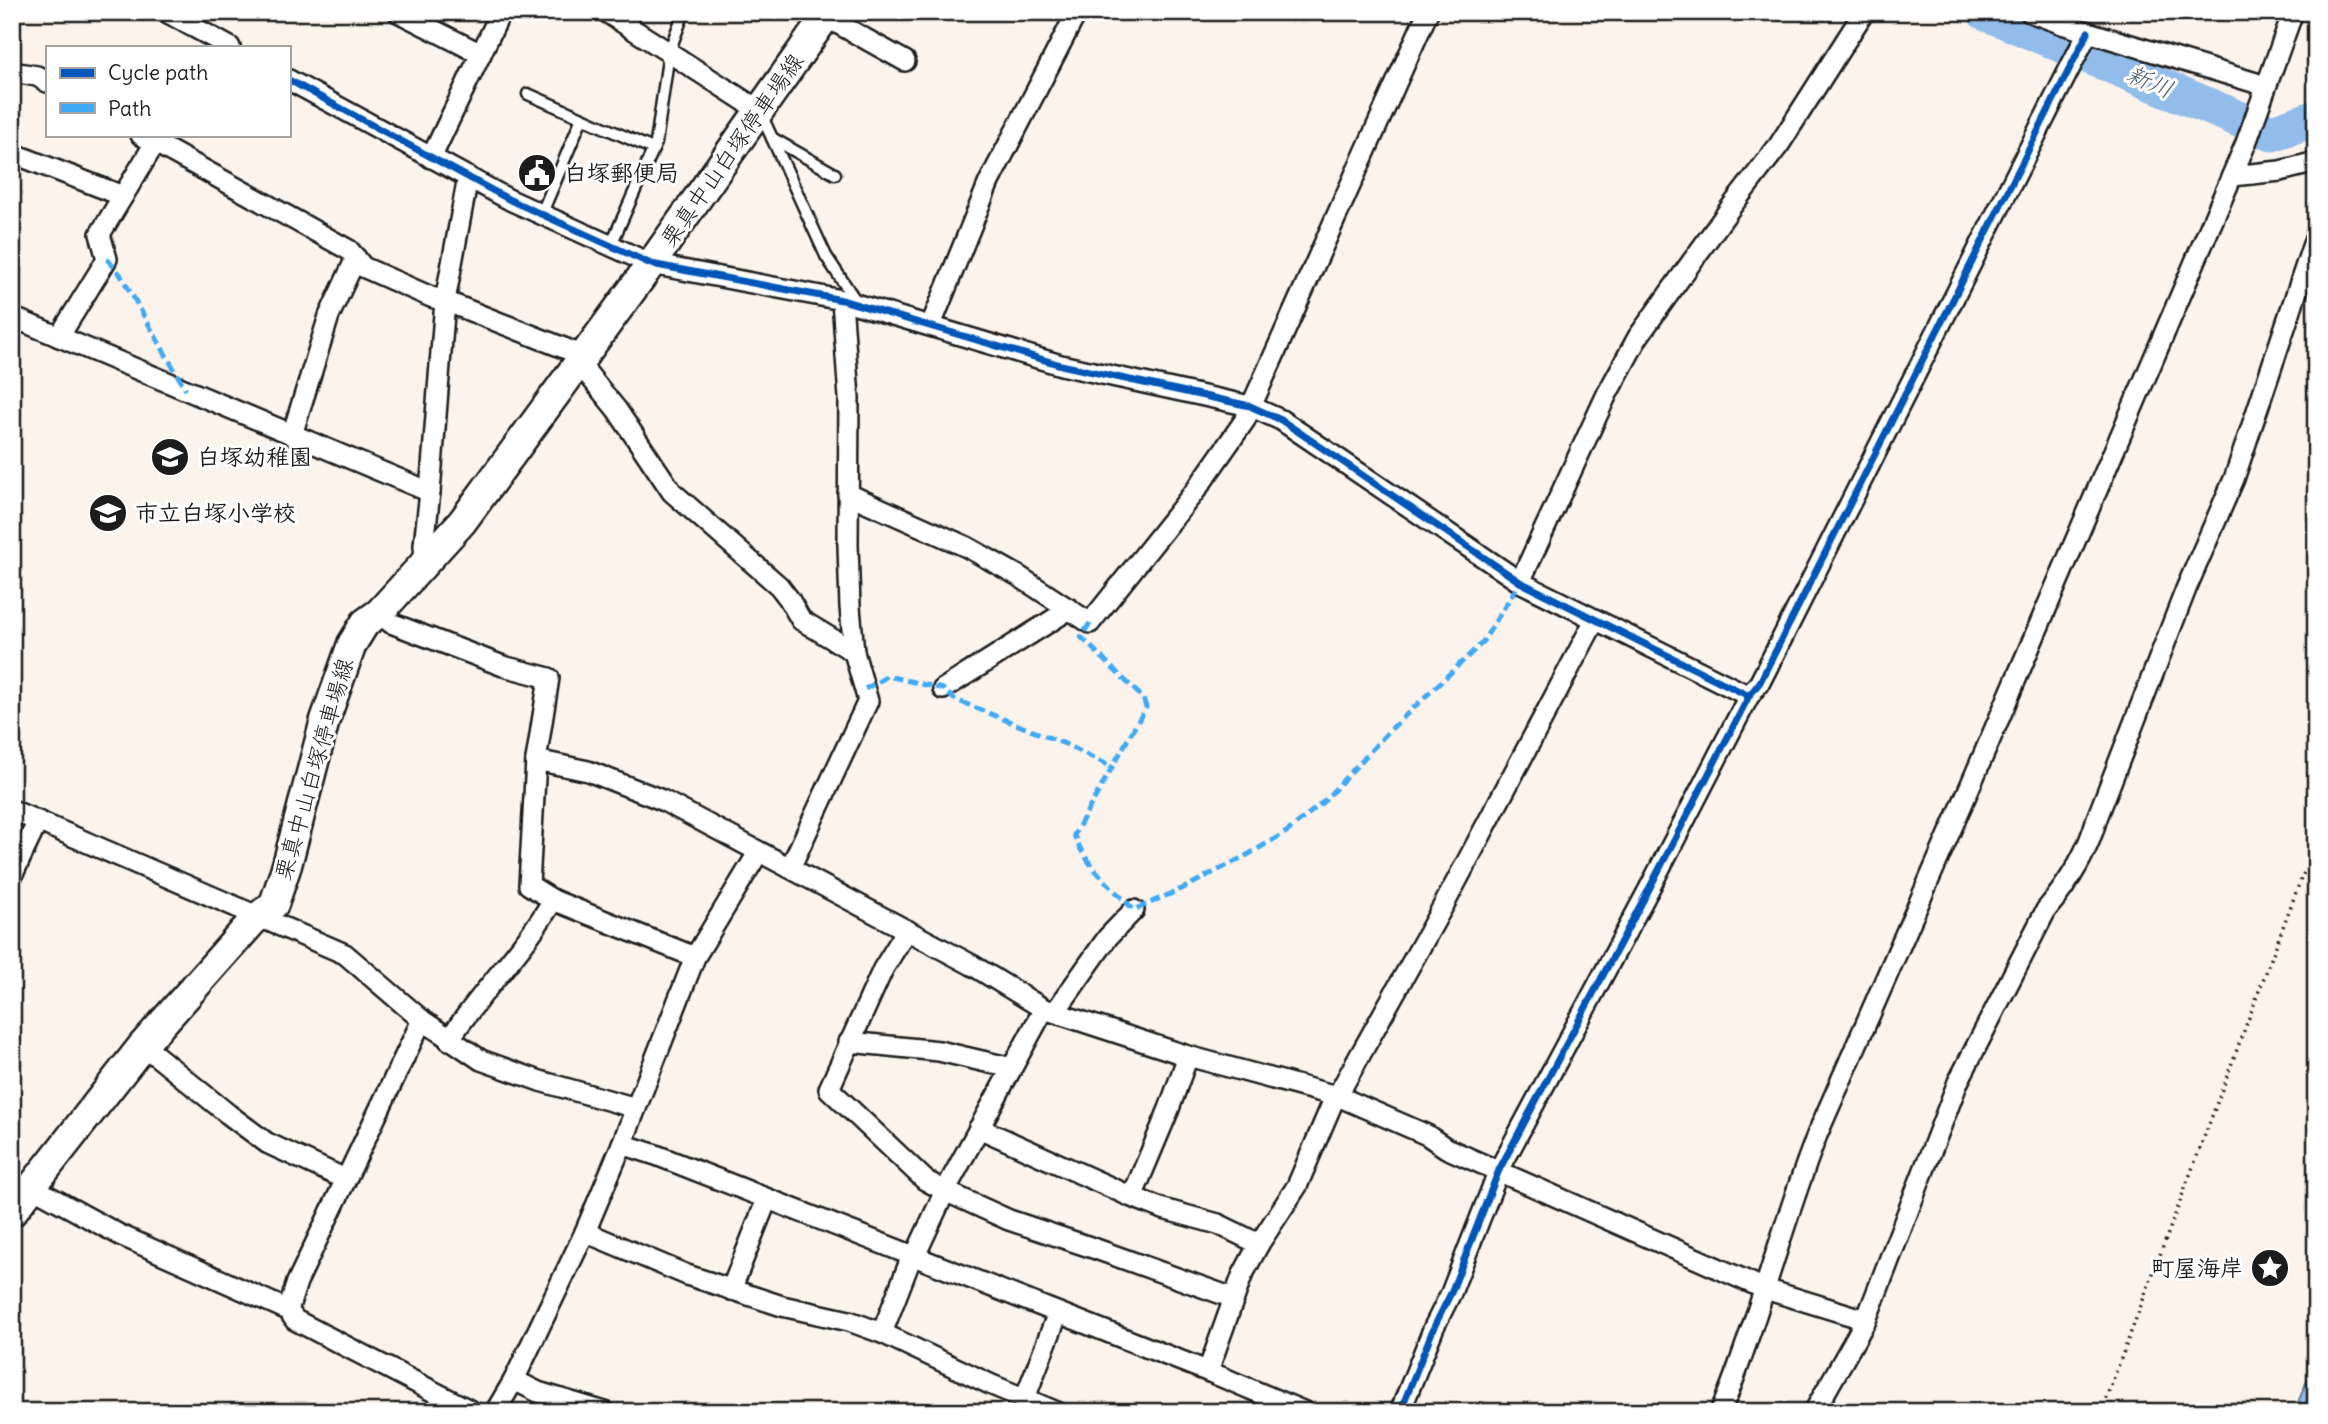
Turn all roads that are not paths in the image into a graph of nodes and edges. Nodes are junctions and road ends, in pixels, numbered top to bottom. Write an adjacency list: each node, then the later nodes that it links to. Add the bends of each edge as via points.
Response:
1 (166, 12): 14 (street)
2 (398, 12): 16 (street)
3 (501, 12): 16 (street)
4 (606, 12): 15 (street)
5 (684, 12): 15 (lane)
6 (1077, 12): 43 (street, via 989,182)
7 (1428, 12): 46 (street)
8 (1864, 12): 51 (street, via 1779,145 1638,337)
9 (2030, 12): 12 (street)
10 (2293, 12): 22 (street)
11 (828, 14): 17 (street); 23 (main road, 栗真中山白塚停車場線)
12 (2067, 19): 13 (street)
13 (2086, 34): 22 (street); 57 (street)
14 (228, 46)
15 (669, 52): 23 (street); 27 (lane)
16 (481, 54): 29 (street)
17 (905, 61)
18 (12, 72): 19 (street)
19 (46, 81)
20 (290, 81): 29 (street)
21 (528, 94): 24 (lane)
22 (2263, 96): 32 (street)
23 (760, 111): 25 (lane); 39 (main road, 栗真中山白塚停車場線)
24 (582, 118): 27 (lane); 35 (lane)
25 (772, 138): 31 (lane); 41 (lane)
26 (148, 139): 34 (street); 38 (street)
27 (653, 149): 37 (lane)
28 (12, 153): 34 (street)
29 (431, 158): 33 (street)
30 (2316, 162): 32 (street)
31 (835, 174)
32 (2232, 176): 90 (street, via 1817,1135)
33 (468, 177): 35 (street); 40 (street)
34 (123, 196): 44 (street, via 100,234 107,259)
35 (541, 215): 37 (street)
36 (2316, 235): 95 (street, via 2234,479 2186,589 2091,840 2046,910 1958,1082)
37 (610, 247): 39 (street)
38 (356, 258): 40 (street, via 363,267); 47 (street, via 329,316)
39 (651, 264): 41 (street); 45 (main road, 栗真中山白塚停車場線)
40 (445, 301): 45 (street); 48 (street)
41 (850, 302): 43 (street); 49 (street)
42 (12, 317): 44 (street)
43 (930, 325): 46 (street, via 1061,365)
44 (59, 337): 47 (street)
45 (581, 360): 50 (main road, 栗真中山白塚停車場線, via 462,522); 55 (street, via 672,492 779,586 801,620)
46 (1250, 406): 51 (street, via 1281,420); 52 (street, via 1196,490 1090,623)
47 (292, 435): 48 (street)
48 (430, 492): 50 (street)
49 (848, 494): 52 (street, via 967,547); 55 (street)
50 (425, 561): 53 (main road, 栗真中山白塚停車場線)
51 (1520, 582): 54 (street)
52 (1070, 609): 56 (street)
53 (379, 613): 58 (street, via 453,647 549,678); 66 (main road, 栗真中山白塚停車場線, via 365,623 352,644 325,720 274,904)
54 (1595, 620): 57 (street); 76 (street)
55 (854, 652): 62 (street, via 868,701)
56 (943, 689)
57 (1749, 696): 80 (street)
58 (536, 760): 61 (street, via 622,783); 64 (street, via 529,886)
59 (12, 810): 60 (street)
60 (38, 821): 63 (street); 66 (street)
61 (758, 853): 62 (street); 68 (street)
62 (790, 867): 67 (street)
63 (12, 876)
64 (553, 900): 68 (street); 71 (street, via 539,925)
65 (1134, 910): 69 (street)
66 (259, 915): 70 (street, via 345,954); 73 (main road, 栗真中山白塚停車場線)
67 (906, 930): 69 (street); 72 (street)
68 (695, 957): 77 (street)
69 (1050, 1011): 74 (street); 75 (street)
70 (422, 1020): 71 (street); 81 (street)
71 (449, 1040): 77 (street, via 481,1060)
72 (849, 1042): 75 (street, via 939,1051); 83 (street, via 829,1089 925,1180)
73 (143, 1045): 81 (street, via 267,1143); 82 (main road, 栗真中山白塚停車場線)
74 (1188, 1056): 76 (street); 84 (street)
75 (1012, 1068): 78 (street)
76 (1338, 1097): 80 (street); 88 (street, via 1297,1186)
77 (636, 1108): 79 (street)
78 (979, 1128): 83 (street); 84 (street)
79 (622, 1144): 85 (street); 87 (street)
80 (1499, 1170): 90 (street); 105 (street)
81 (345, 1179): 93 (street)
82 (32, 1187): 86 (main road, 栗真中山白塚停車場線); 93 (street, via 120,1235)
83 (945, 1191): 89 (street); 92 (street, via 1009,1220)
84 (1132, 1197): 88 (street, via 1218,1224)
85 (767, 1199): 89 (street); 91 (street)
86 (12, 1212)
87 (585, 1232): 91 (street); 98 (street)
88 (1259, 1244): 92 (street)
89 (914, 1258): 94 (street); 96 (street)
90 (1765, 1289): 95 (street); 106 (street)
91 (732, 1290): 96 (street)
92 (1233, 1298): 97 (street)
93 (288, 1310): 100 (street, via 295,1320)
94 (1058, 1313): 97 (street); 99 (street)
95 (1866, 1320): 107 (street)
96 (882, 1333): 99 (street)
97 (1208, 1371): 104 (street)
98 (514, 1380): 101 (street); 102 (street)
99 (1025, 1398): 103 (street)
100 (473, 1412)
101 (495, 1412)
102 (605, 1412)
103 (1057, 1412)
104 (1305, 1412)
105 (1400, 1412)
106 (1720, 1412)
107 (1814, 1412)

